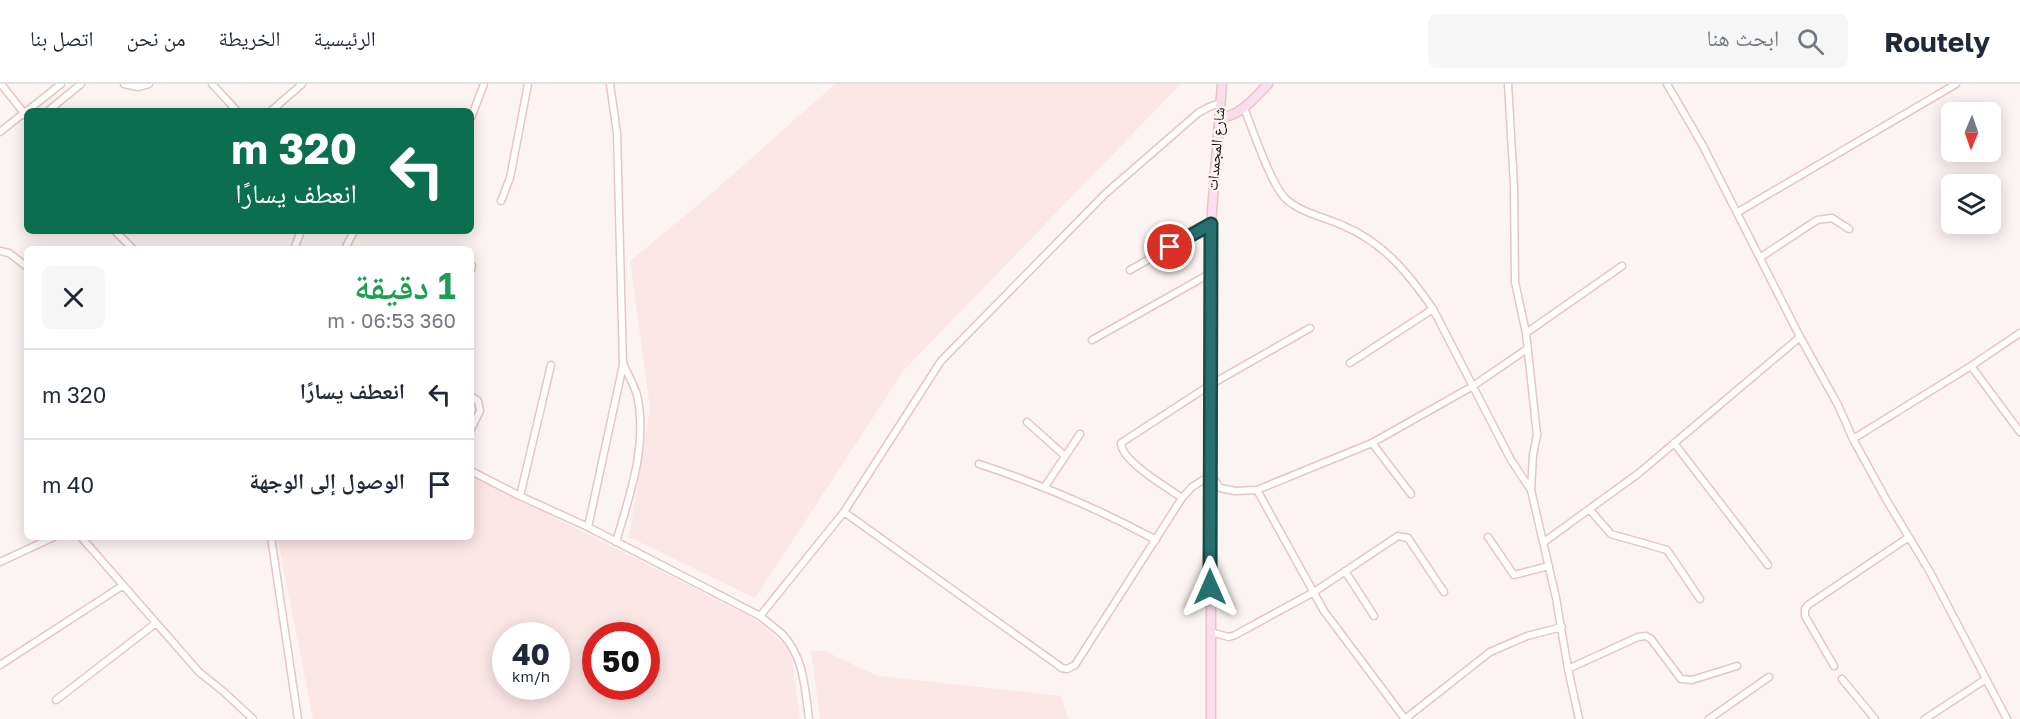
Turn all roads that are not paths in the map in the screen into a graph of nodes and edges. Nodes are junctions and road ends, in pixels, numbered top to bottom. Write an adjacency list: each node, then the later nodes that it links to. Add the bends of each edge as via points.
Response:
1 (61, 84): 17 (street)
2 (81, 84): 18 (street)
3 (124, 84): 4 (street)
4 (149, 84)
5 (212, 84): 19 (street)
6 (302, 84): 20 (street)
7 (484, 84): 22 (street)
8 (528, 84): 27 (street, via 510,178)
9 (610, 84): 48 (street, via 617,133)
10 (1222, 84): 16 (main road, شارع المجمدات)
11 (1268, 84): 21 (main road)
12 (1508, 84): 41 (street, via 1515,282)
13 (1667, 84): 28 (street)
14 (1956, 84): 28 (street)
15 (1, 87): 23 (street)
16 (1220, 103): 25 (main road, شارع المجمدات); 71 (street, via 1198,113 1105,194 941,361)
17 (32, 108)
18 (52, 108)
19 (234, 108)
20 (274, 108)
21 (1244, 108): 25 (main road, via 1235,115); 39 (street, via 1276,186 1286,199 1383,248)
22 (474, 110)
23 (24, 111)
24 (24, 114): 26 (street)
25 (1218, 118): 29 (main road, شارع المجمدات)
26 (0, 132)
27 (501, 201)
28 (1738, 212): 34 (street)
29 (1211, 224): 37 (street); 38 (main road, شارع المجمدات)
30 (1849, 229): 34 (street, via 1832,218 1817,220)
31 (118, 234): 32 (street)
32 (131, 246)
33 (0, 251): 35 (street)
34 (1761, 257): 43 (street)
35 (24, 265)
36 (1622, 266): 41 (street)
37 (1130, 270)
38 (1211, 273): 44 (street); 50 (main road, شارع المجمدات)
39 (1433, 309): 46 (street); 51 (street)
40 (1310, 328): 50 (street)
41 (1526, 333): 45 (street)
42 (2020, 333): 49 (street)
43 (1800, 337): 57 (street); 59 (street)
44 (1092, 340)
45 (1527, 349): 51 (street); 66 (street, via 1537,435)
46 (1350, 363)
47 (551, 365): 68 (street)
48 (623, 365): 72 (street); 79 (street, via 637,394 641,431 636,473)
49 (1971, 366): 55 (street); 57 (street)
50 (1210, 385): 63 (main road, شارع المجمدات); 69 (street, via 1121,443 1122,451 1141,469)
51 (1473, 386): 58 (street); 66 (street)
52 (474, 398): 54 (street, via 480,411)
53 (1027, 422): 60 (street)
54 (474, 423)
55 (2020, 432)
56 (1080, 434): 60 (street)
57 (1853, 439): 74 (street)
58 (1372, 443): 65 (street); 67 (street)
59 (1674, 443): 70 (street); 82 (street)
60 (1065, 456): 64 (street)
61 (978, 464): 64 (street)
62 (474, 473): 68 (street)
63 (1211, 475): 65 (street, via 1220,488); 69 (street); 93 (main road, شارع المجمدات)
64 (1044, 488): 78 (street, via 1108,514)
65 (1257, 490): 86 (street)
66 (1531, 490): 80 (street)
67 (1411, 494)
68 (520, 496): 72 (street)
69 (1182, 498): 78 (street)
70 (1590, 510): 80 (street); 88 (street, via 1611,534 1666,550)
71 (844, 512): 78 (street, via 1067,669 1076,665); 89 (street)
72 (588, 527): 79 (street)
73 (1488, 537): 83 (street, via 1514,575)
74 (1909, 537): 96 (street, via 1805,609 1817,640); 100 (street)
75 (48, 540): 81 (street)
76 (84, 540): 85 (street)
77 (271, 540): 103 (street)
78 (1156, 540)
79 (616, 542): 89 (street)
80 (1544, 542): 83 (street)
81 (0, 562)
82 (1768, 565)
83 (1549, 566): 92 (street)
84 (1345, 570): 86 (street); 87 (street, via 1404,536); 90 (street)
85 (122, 586): 91 (street); 94 (street)
86 (1314, 592): 93 (street, via 1235,636); 106 (street)
87 (1444, 592)
88 (1700, 599)
89 (760, 616): 104 (street, via 795,652 802,669)
90 (1374, 616)
91 (156, 623): 101 (street); 102 (street, via 199,672)
92 (1562, 627): 97 (street); 106 (street, via 1490,652)
93 (1210, 632): 105 (main road, شارع المجمدات)
94 (0, 665)
95 (1737, 666): 97 (street, via 1692,680 1681,679 1646,636)
96 (1834, 666)
97 (1568, 669): 107 (street)
98 (1769, 677): 108 (street)
99 (1842, 679): 109 (street)
100 (1986, 679): 110 (street); 111 (street)
101 (56, 699)
102 (253, 719)
103 (298, 719)
104 (809, 719)
105 (1211, 719)
106 (1405, 719)
107 (1579, 719)
108 (1709, 719)
109 (1875, 719)
110 (1925, 719)
111 (2007, 719)

